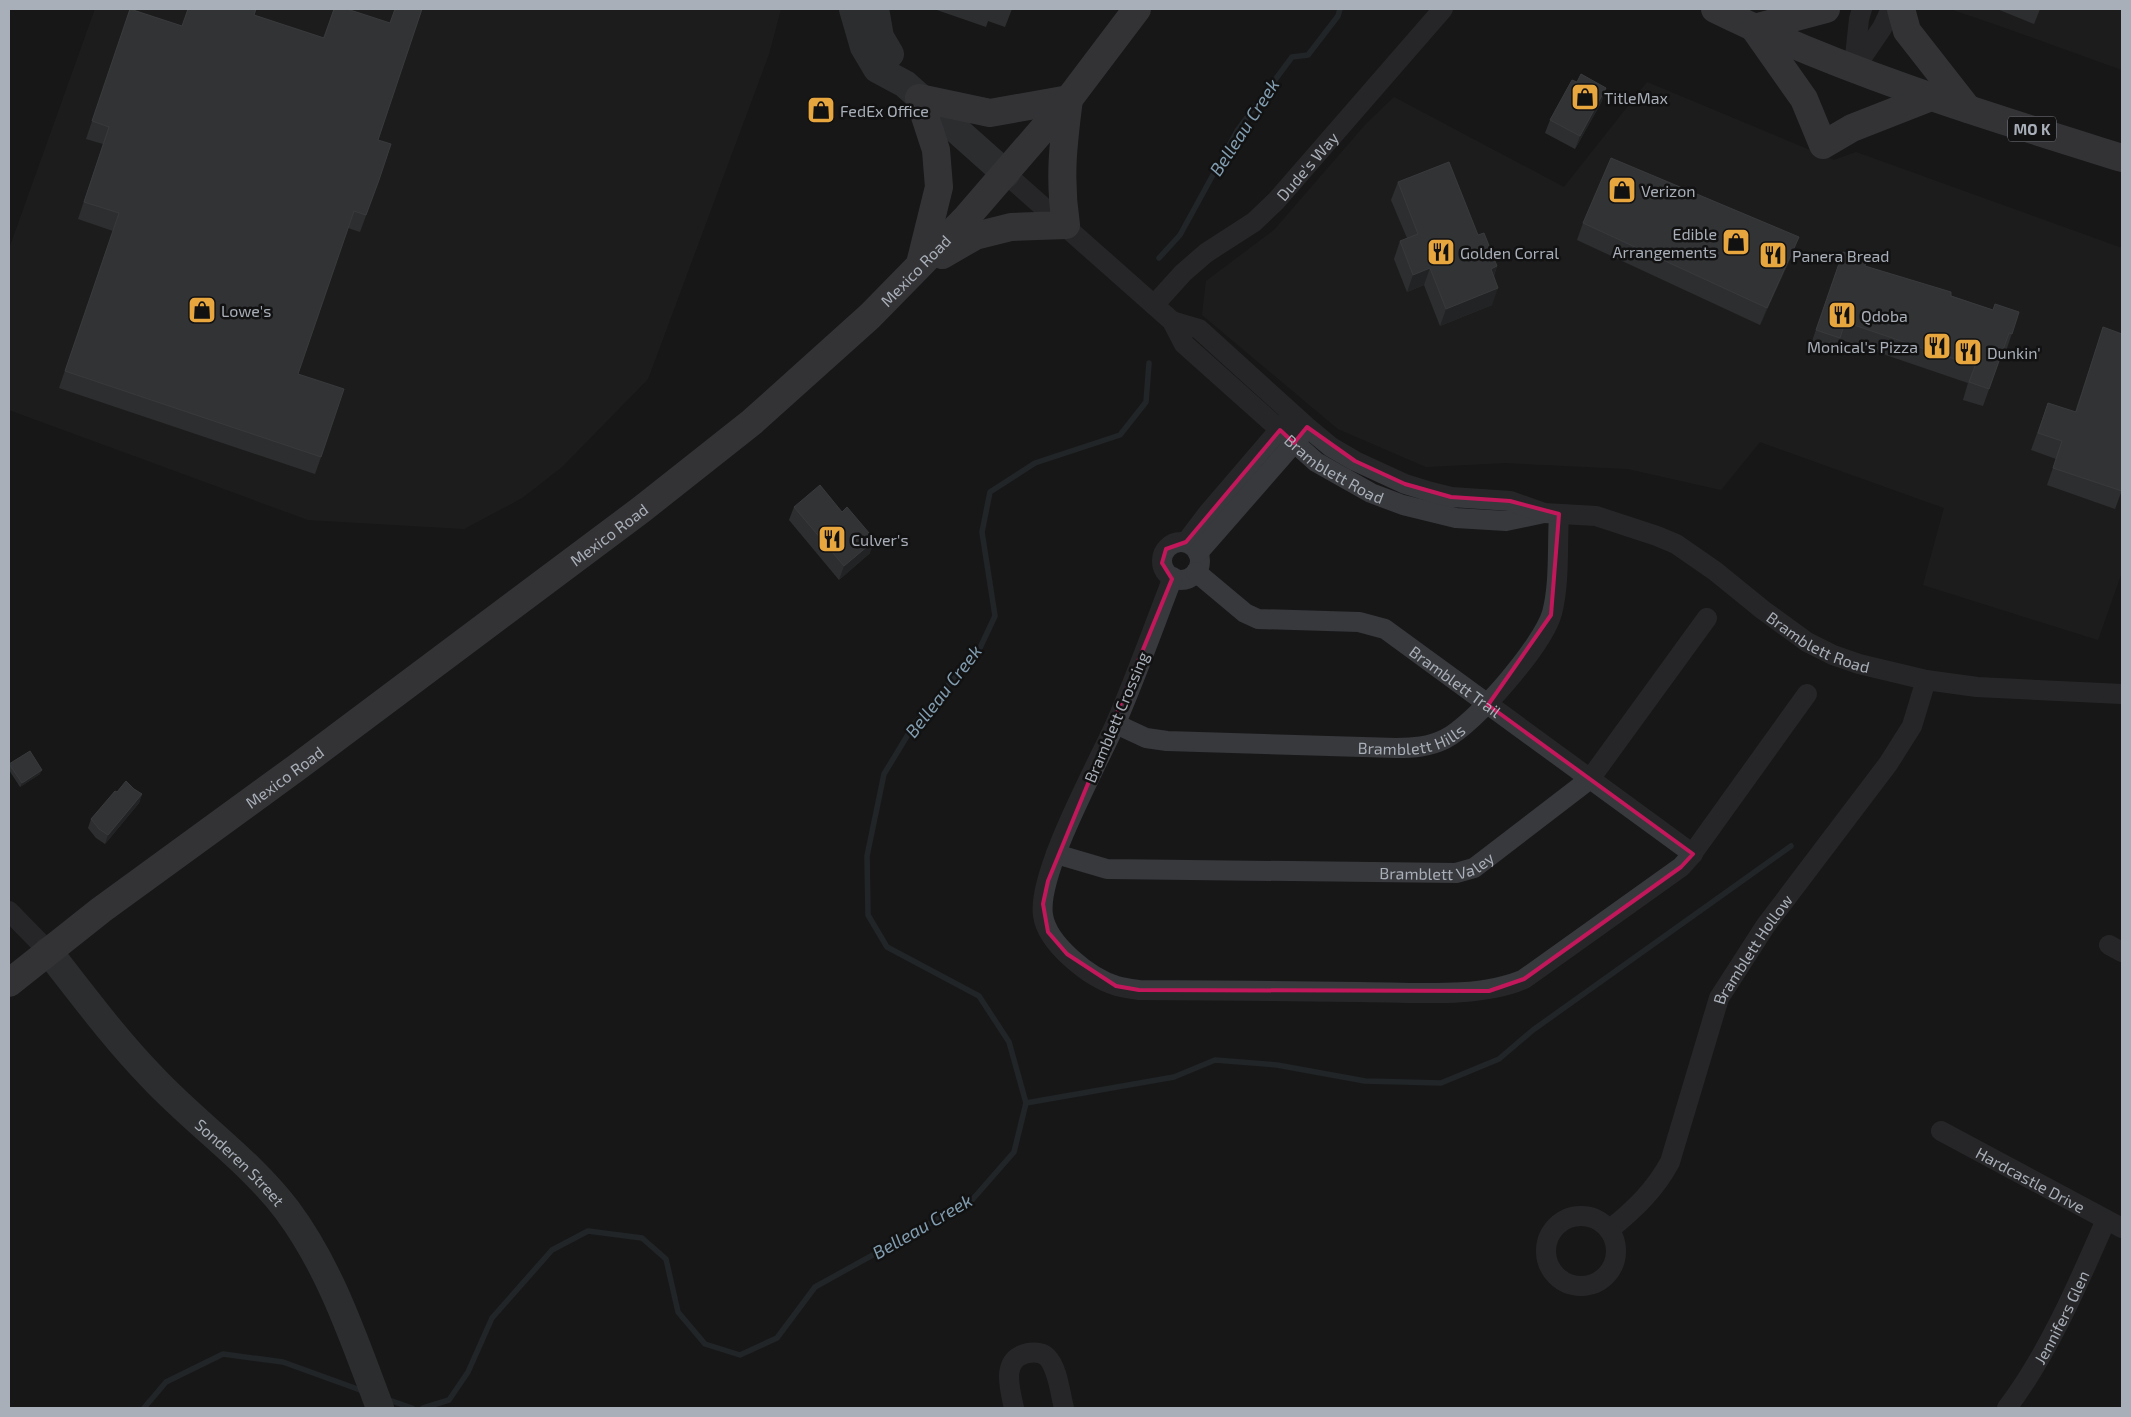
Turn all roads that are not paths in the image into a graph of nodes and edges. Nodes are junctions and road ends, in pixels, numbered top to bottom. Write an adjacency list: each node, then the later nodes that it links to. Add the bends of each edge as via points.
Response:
1 (853, 9): 12 (street, via 864,47 877,69)
2 (875, 9): 12 (street, via 880,36)
3 (1137, 9): 14 (main road, Mexico Road)
4 (1443, 9): 20 (street, Dude's Way, via 1276,201 1254,222 1182,273)
5 (1715, 9): 10 (main road, MO K)
6 (1826, 9): 10 (main road)
7 (1862, 9): 11 (street)
8 (1891, 9): 11 (street)
9 (1901, 9): 15 (main road, via 1907,31)
10 (1754, 28): 11 (main road, MO K); 13 (main road, via 1804,99 1823,145 1852,128)
11 (1854, 69): 13 (main road, MO K)
12 (912, 91): 14 (main road, via 990,113); 17 (street); 19 (main road, via 936,150 939,188)
13 (1931, 97): 15 (main road, MO K)
14 (1069, 99): 17 (main road, Mexico Road); 18 (main road, via 1061,164)
15 (1968, 109): 16 (main road, MO K)
16 (2122, 158)
17 (1006, 174): 18 (street, Bramblett Road); 19 (main road, Mexico Road)
18 (1066, 225): 19 (main road, via 1011,227 975,236); 20 (street, Bramblett Road)
19 (919, 268): 37 (main road, Mexico Road, via 813,368 695,468)
20 (1154, 305): 21 (street, Bramblett Road)
21 (1172, 320): 22 (street, Bramblett Road, via 1199,329); 23 (street, Bramblett Road, via 1184,344)
22 (1300, 421): 23 (street); 24 (street, Bramblett Road, via 1355,462 1405,484 1451,497 1510,501)
23 (1287, 436): 24 (street, Bramblett Road, via 1316,462 1371,492 1432,513 1506,521); 25 (street, via 1208,513)
24 (1551, 513): 28 (street, Bramblett Road, via 1596,516 1676,544 1807,642 1859,664); 31 (street, Bramblett Hills, via 1554,602 1551,615 1544,630)
25 (1193, 556): 26 (street, via 1184,579); 26 (street, via 1172,544 1163,556 1165,570); 31 (street, Bramblett Trail, via 1245,613 1258,619 1359,622 1384,629)
26 (1173, 577): 32 (street, Bramblett Crossing)
27 (1707, 618): 33 (street, Bramblett Valey)
28 (1926, 680): 30 (street, Bramblett Road, via 1977,687); 41 (street, Bramblett Hollow, via 1912,726 1888,764 1766,925 1719,998 1670,1162 1653,1188)
29 (1807, 694): 35 (street, Bramblett Crossing)
30 (2122, 694)
31 (1488, 705): 32 (street, Bramblett Hills, via 1467,725 1444,740 1405,748 1167,741 1146,738); 33 (street, Bramblett Trail)
32 (1116, 724): 34 (street, Bramblett Crossing)
33 (1590, 779): 34 (street, Bramblett Valey, via 1488,859 1474,868 1456,873 1107,869); 35 (street, Bramblett Trail)
34 (1056, 854): 35 (street, Bramblett Crossing, via 1042,904 1048,932 1067,954 1116,986 1139,990 1397,992 1488,991 1524,979 1681,867)
35 (1693, 854)
36 (9, 912): 37 (street)
37 (48, 952): 38 (main road, Mexico Road); 42 (street, Sonderen Street, via 151,1076 266,1185 287,1210 318,1257 334,1290)
38 (9, 983)
39 (1941, 1131): 40 (street, Hardcastle Drive)
40 (2114, 1224): 45 (street, Jennifers Glen, via 2082,1275 2032,1371)
41 (1609, 1230)
42 (380, 1408)
43 (1014, 1408): 44 (street, via 1008,1381 1009,1369 1016,1358 1038,1352 1046,1356 1053,1366)
44 (1064, 1408)
45 (2007, 1408)

